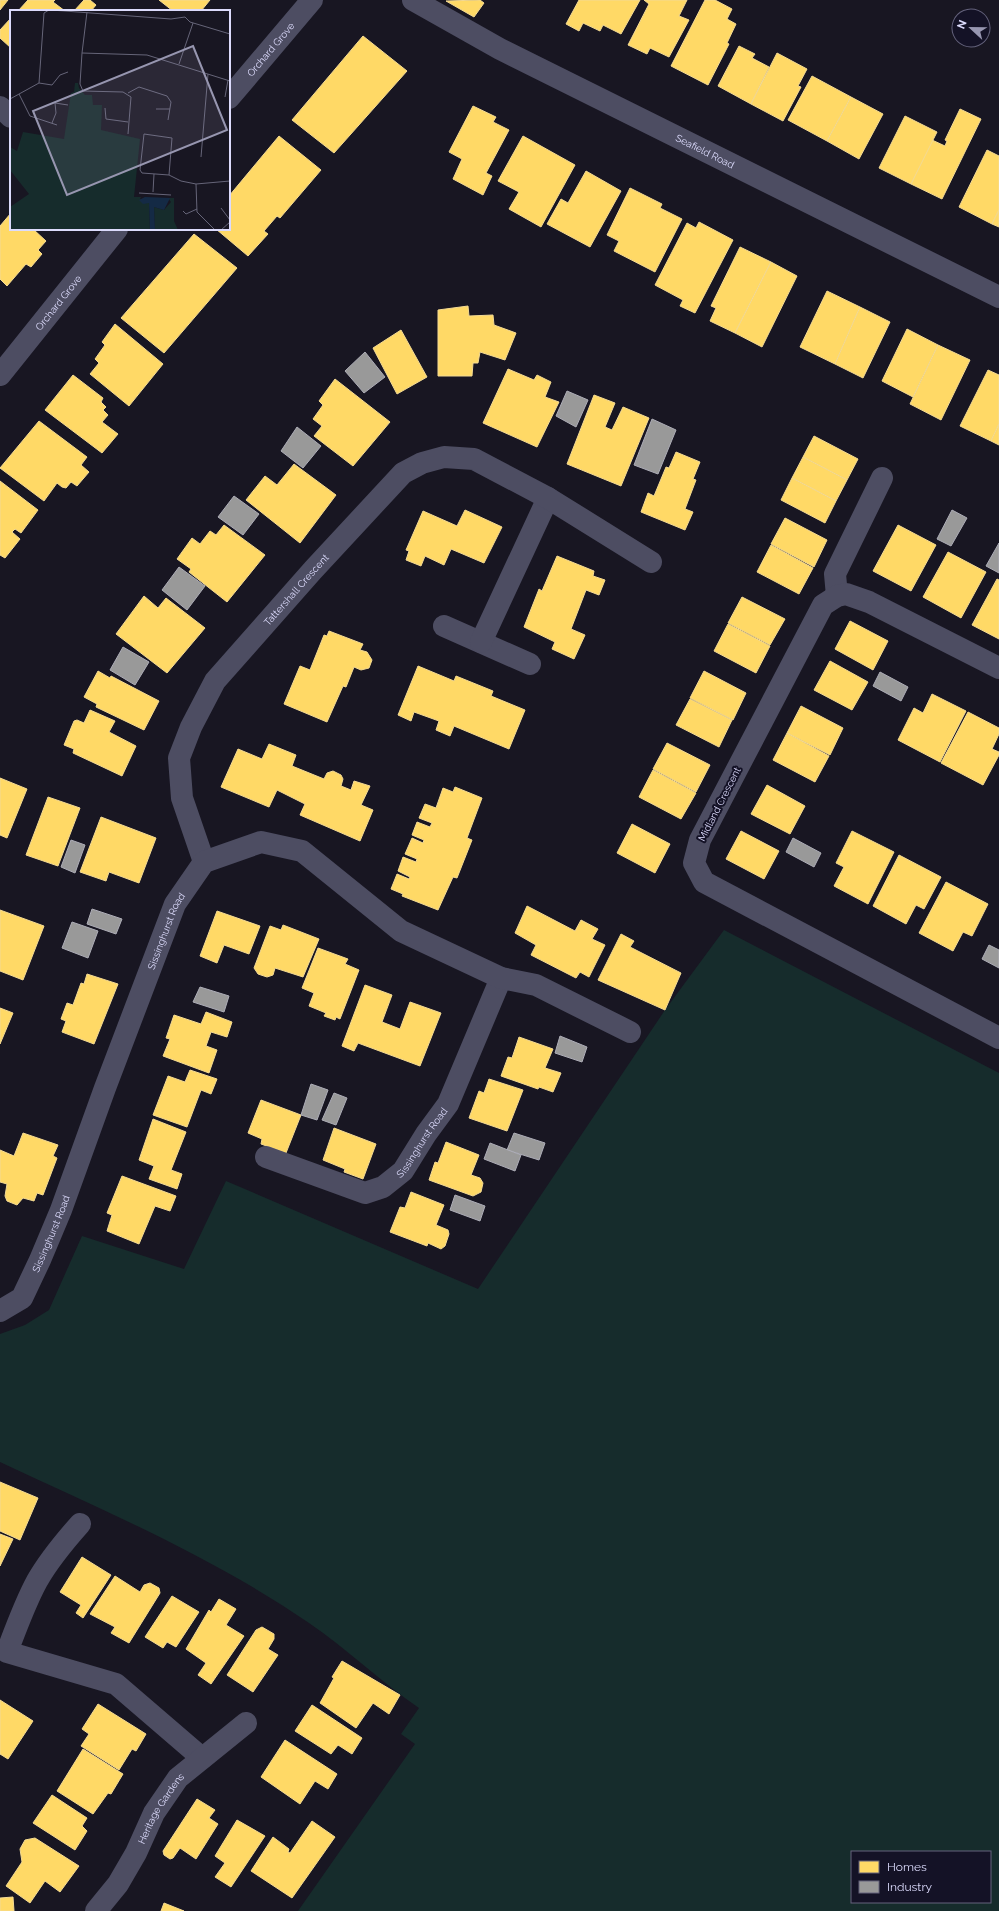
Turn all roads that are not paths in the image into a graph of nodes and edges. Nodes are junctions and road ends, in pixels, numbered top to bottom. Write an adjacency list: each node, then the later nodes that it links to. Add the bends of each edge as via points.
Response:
1 (312, 0): 3 (street, Orchard Grove)
2 (413, 0): 7 (street, Seafield Road, via 500,49)
3 (230, 97)
4 (0, 107): 5 (street)
5 (10, 116)
6 (116, 230): 8 (street, Orchard Grove)
7 (999, 297)
8 (0, 375)
9 (882, 478): 12 (street, via 835,574)
10 (548, 498): 11 (street, Tattershall Crescent); 14 (street); 17 (street, Tattershall Crescent, via 474,459 444,457 422,463 403,474 313,570 215,681 191,727 178,758 182,798)
11 (650, 562)
12 (837, 596): 16 (street, via 846,594 869,602); 20 (street, Midland Crescent, via 823,605 700,840 694,863 704,882)
13 (444, 626): 14 (street)
14 (481, 642): 15 (street)
15 (530, 664)
16 (999, 668)
17 (204, 862): 18 (street, via 261,842 302,851 401,931); 22 (street, Sissinghurst Road, via 176,904 40,1260 22,1298)
18 (501, 978): 19 (street, via 536,985); 21 (street, Sissinghurst Road, via 448,1104 403,1171 383,1187 365,1193)
19 (630, 1032)
20 (999, 1038)
21 (266, 1157)
22 (0, 1311)
23 (80, 1524): 25 (street, via 37,1581 6,1652 116,1684)
24 (246, 1722): 25 (street, Heritage Gardens)
25 (202, 1758): 26 (street, Heritage Gardens, via 178,1778 166,1795 154,1813 136,1853 118,1884)
26 (96, 1911)

